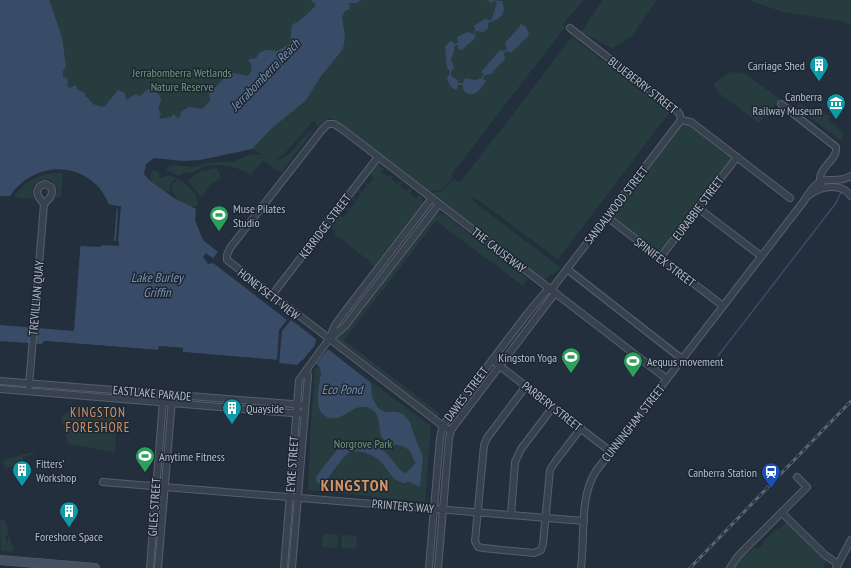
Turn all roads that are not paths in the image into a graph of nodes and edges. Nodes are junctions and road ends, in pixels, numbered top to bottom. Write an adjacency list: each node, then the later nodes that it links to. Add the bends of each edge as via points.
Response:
1 (570, 28): 3 (street, BLUEBERRY STREET, via 674,108 680,114)
2 (781, 104): 8 (street, via 836,147 836,153 822,173)
3 (681, 120): 6 (street, BLUEBERRY STREET, via 691,122); 17 (street, SANDALWOOD STREET)
4 (330, 124): 5 (street, THE CAUSEWAY, via 338,127); 22 (street, HONEYSETT VIEW, via 324,127 228,253 229,262)
5 (378, 157): 11 (street, THE CAUSEWAY); 22 (street, KERRIDGE STREET)
6 (737, 158): 12 (street, BLUEBERRY STREET); 16 (street, EURABBIE STREET)
7 (851, 177): 8 (street); 10 (street, via 848,185)
8 (821, 181): 9 (street); 13 (street, CUNNINGHAM STREET, via 814,186)
9 (822, 188): 10 (street, via 840,188); 13 (street, CUNNINGHAM STREET)
10 (850, 195)
11 (432, 198): 15 (street, THE CAUSEWAY); 24 (street, EYRE STREET, via 343,314)
12 (790, 198)
13 (804, 201): 18 (street, CUNNINGHAM STREET)
14 (44, 204): 31 (street, TREVILLIAN QUAY)
15 (439, 204): 21 (street, THE CAUSEWAY); 24 (street, EYRE STREET, via 345,326)
16 (698, 208): 18 (street); 19 (street, EURABBIE STREET)
17 (607, 217): 19 (street, SPINIFEX STREET); 20 (street, SANDALWOOD STREET)
18 (761, 256): 23 (street, CUNNINGHAM STREET)
19 (660, 258): 23 (street, SPINIFEX STREET)
20 (566, 269): 21 (street, SANDALWOOD STREET); 25 (street)
21 (551, 291): 26 (street, DAWES STREET, via 527,314); 27 (street, DAWES STREET); 29 (street, THE CAUSEWAY)
22 (273, 297): 24 (street, HONEYSETT VIEW)
23 (723, 306): 25 (street, CUNNINGHAM STREET)
24 (329, 339): 28 (street, EYRE STREET); 44 (street, HONEYSETT VIEW)
25 (682, 359): 29 (street, CUNNINGHAM STREET)
26 (492, 360): 27 (street, PARBERY STREET); 44 (street, DAWES STREET)
27 (499, 365): 32 (street, PARBERY STREET); 46 (street, DAWES STREET)
28 (307, 370): 39 (street, EYRE STREET, via 299,380); 40 (street, EYRE STREET)
29 (667, 379): 47 (street, CUNNINGHAM STREET)
30 (0, 381): 31 (street, EASTLAKE PARADE)
31 (30, 383): 34 (street, TREVILLIAN QUAY); 35 (street, EASTLAKE PARADE)
32 (526, 386): 41 (street, PARBERY STREET); 56 (street, via 484,443)
33 (0, 389): 34 (street, EASTLAKE PARADE)
34 (29, 392): 37 (street, EASTLAKE PARADE)
35 (163, 394): 36 (street, EASTLAKE PARADE); 37 (street, GILES STREET)
36 (172, 395): 38 (street, GILES STREET); 39 (street, EASTLAKE PARADE)
37 (163, 402): 38 (street, EASTLAKE PARADE); 50 (street, GILES STREET)
38 (171, 403): 42 (street, EASTLAKE PARADE); 51 (street, GILES STREET)
39 (296, 405): 40 (street, EASTLAKE PARADE); 42 (street, EYRE STREET)
40 (305, 405): 43 (street, EYRE STREET)
41 (553, 407): 45 (street, PARBERY STREET); 58 (street, via 517,456)
42 (296, 413): 43 (street, EASTLAKE PARADE); 52 (street, EYRE STREET)
43 (304, 414): 53 (street, EYRE STREET)
44 (442, 426): 46 (street, HONEYSETT VIEW); 54 (street, DAWES STREET)
45 (581, 428): 47 (street, PARBERY STREET); 59 (street, via 551,468)
46 (451, 431): 55 (street, DAWES STREET)
47 (611, 452): 60 (street, CUNNINGHAM STREET, via 589,484)
48 (797, 477): 57 (street, via 807,487)
49 (103, 482): 50 (street, PRINTERS WAY)
50 (156, 486): 51 (street, PRINTERS WAY); 62 (street, GILES STREET)
51 (164, 487): 52 (street, PRINTERS WAY); 63 (street, GILES STREET)
52 (290, 497): 53 (street, PRINTERS WAY); 65 (street, EYRE STREET)
53 (297, 497): 54 (street, PRINTERS WAY); 66 (street, EYRE STREET)
54 (434, 509): 55 (street, PRINTERS WAY); 74 (street, DAWES STREET)
55 (444, 509): 56 (street, PRINTERS WAY); 75 (street, DAWES STREET)
56 (478, 512): 58 (street, PRINTERS WAY); 59 (street, via 476,543 480,548 534,553 539,552 543,546)
57 (782, 513): 68 (street); 77 (street, via 738,556)
58 (511, 515): 59 (street, PRINTERS WAY)
59 (546, 518): 60 (street, PRINTERS WAY)
60 (584, 521): 76 (street, CUNNINGHAM STREET)
61 (851, 540): 68 (street)
62 (151, 548): 63 (street, GILES STREET); 70 (street, GILES STREET)
63 (159, 548): 71 (street, GILES STREET)
64 (0, 560): 67 (main road)
65 (284, 561): 66 (street); 72 (street, EYRE STREET)
66 (292, 561): 73 (street, EYRE STREET)
67 (14, 565): 69 (main road)
68 (837, 566)
69 (95, 568)
70 (150, 568)
71 (158, 568)
72 (284, 568)
73 (292, 568)
74 (429, 568)
75 (438, 568)
76 (581, 568)
77 (730, 568)

